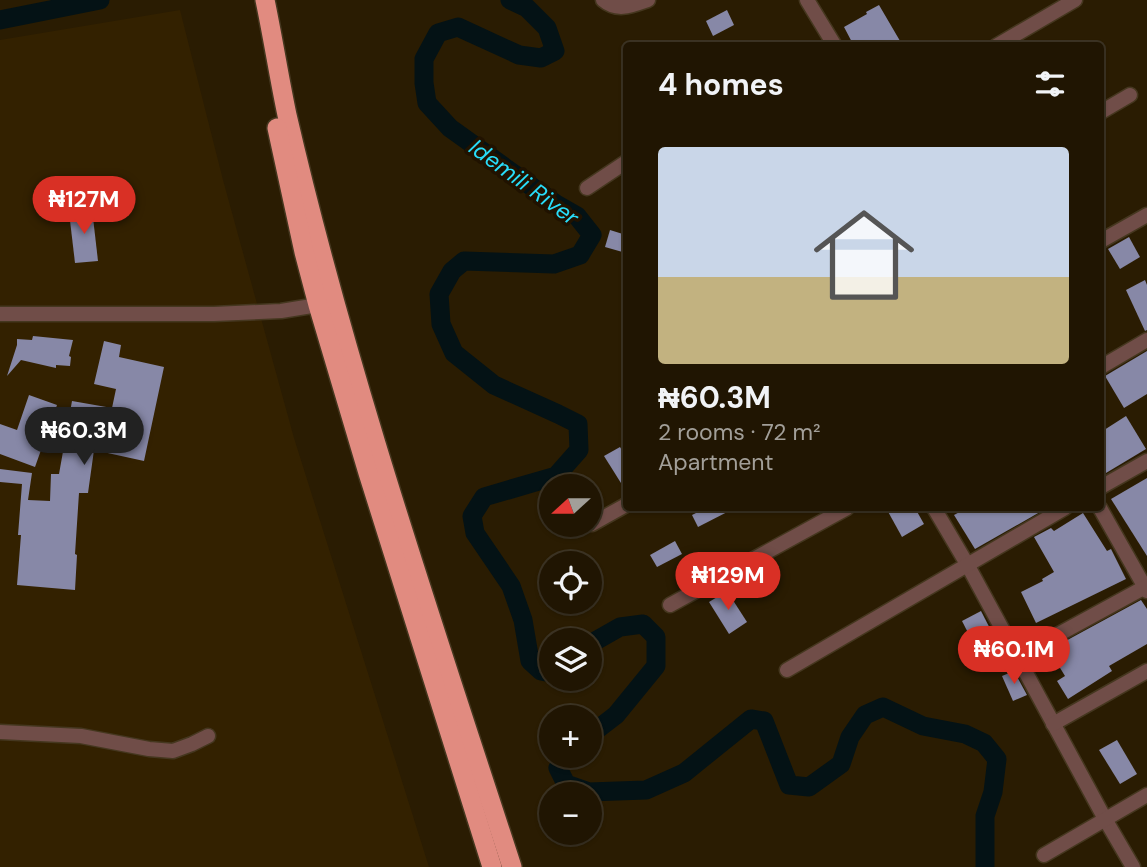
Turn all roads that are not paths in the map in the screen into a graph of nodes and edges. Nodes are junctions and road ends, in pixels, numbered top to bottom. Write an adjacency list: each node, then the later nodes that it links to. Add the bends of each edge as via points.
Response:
1 (252, 0): 15 (highway)
2 (265, 0): 40 (highway, via 287,112 349,354)
3 (603, 0): 4 (street, via 619,8)
4 (648, 0)
5 (807, 0): 7 (street)
6 (1075, 0): 8 (street)
7 (833, 42)
8 (1003, 42)
9 (1130, 95): 10 (street)
10 (1104, 110)
11 (623, 164): 12 (street)
12 (587, 188)
13 (1147, 215): 14 (street)
14 (1104, 239)
15 (318, 305): 16 (street, via 214,314); 39 (highway)
16 (0, 314)
17 (1147, 340): 18 (street)
18 (1104, 365)
19 (1147, 461): 20 (street)
20 (1104, 485)
21 (623, 507): 26 (street)
22 (842, 511): 29 (street)
23 (936, 511): 27 (street)
24 (1060, 511): 27 (street)
25 (1102, 511): 28 (street)
26 (602, 518)
27 (967, 564): 30 (street); 31 (street)
28 (1146, 588): 30 (street)
29 (670, 605)
30 (1017, 657): 33 (street)
31 (787, 670)
32 (1147, 671): 33 (street)
33 (1053, 724): 37 (street)
34 (0, 732): 35 (street, via 81,736 173,751)
35 (208, 736)
36 (1147, 795): 37 (street)
37 (1105, 819): 38 (street); 41 (street)
38 (1044, 855)
39 (492, 867)
40 (512, 867)
41 (1133, 867)

